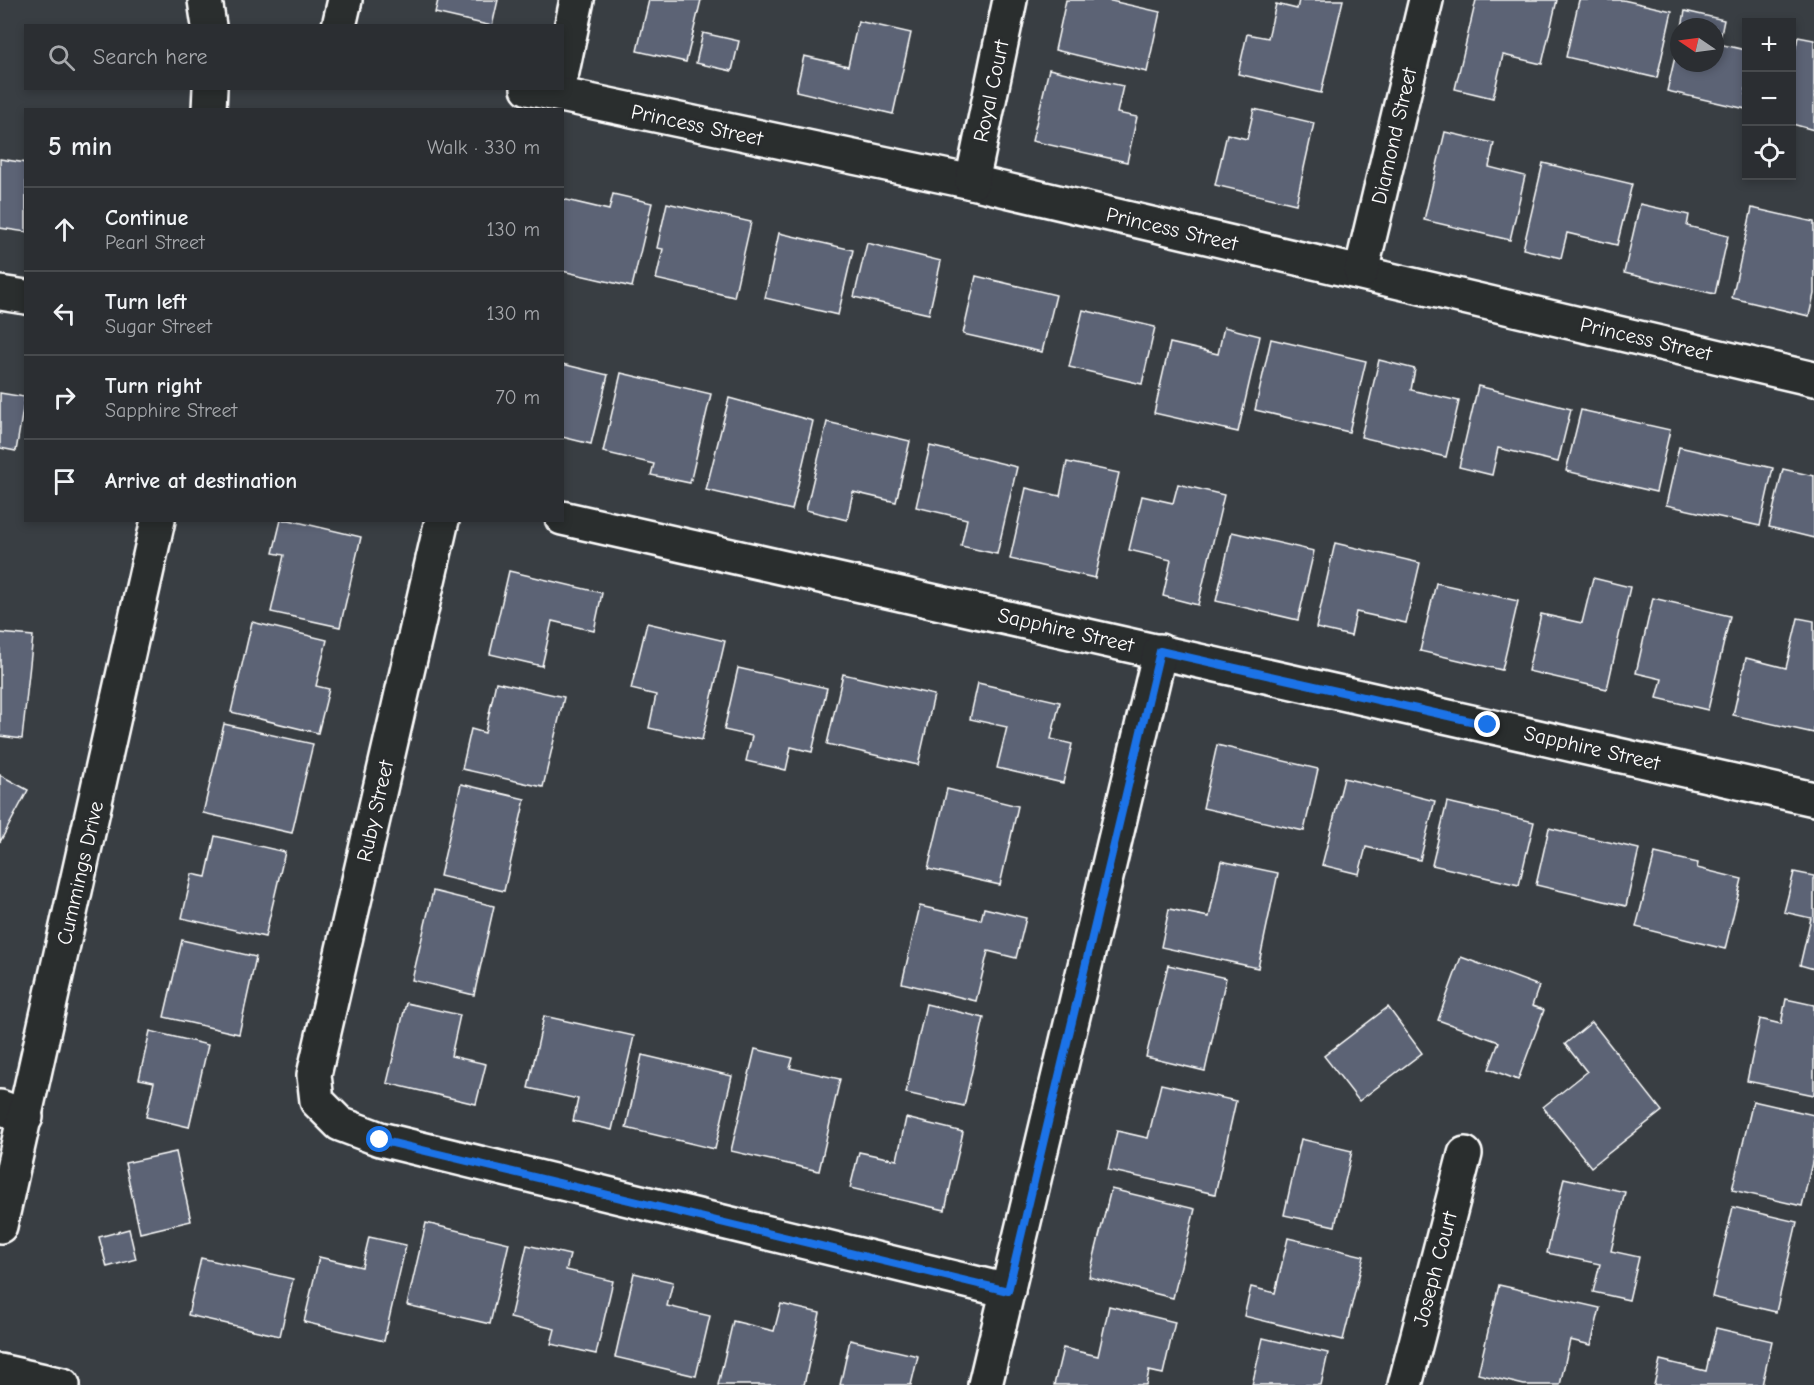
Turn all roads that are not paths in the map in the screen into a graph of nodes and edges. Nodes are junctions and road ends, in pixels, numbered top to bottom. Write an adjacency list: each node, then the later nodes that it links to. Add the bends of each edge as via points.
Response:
1 (205, 0): 6 (street)
2 (345, 0): 7 (street)
3 (576, 0): 8 (street)
4 (1010, 0): 12 (street, Royal Court)
5 (1426, 0): 13 (street, Diamond Street)
6 (209, 24)
7 (339, 24)
8 (564, 43)
9 (564, 89): 12 (street, Princess Street)
10 (210, 90): 11 (street)
11 (209, 108)
12 (972, 182): 13 (street, Princess Street)
13 (1361, 272): 16 (street, Princess Street)
14 (0, 293): 15 (street)
15 (24, 297)
16 (1814, 379)
17 (564, 518): 20 (street, Sapphire Street)
18 (158, 522): 22 (street, Cummings Drive)
19 (442, 522): 25 (street, Ruby Street, via 314,1075 317,1101 340,1124 380,1140)
20 (1160, 651): 21 (street, Sapphire Street); 25 (street)
21 (1814, 799)
22 (13, 1112): 24 (street, Cummings Drive)
23 (1465, 1154): 29 (street, Joseph Court)
24 (0, 1226)
25 (1008, 1291): 28 (street)
26 (0, 1371): 27 (street)
27 (63, 1385)
28 (985, 1385)
29 (1405, 1385)

